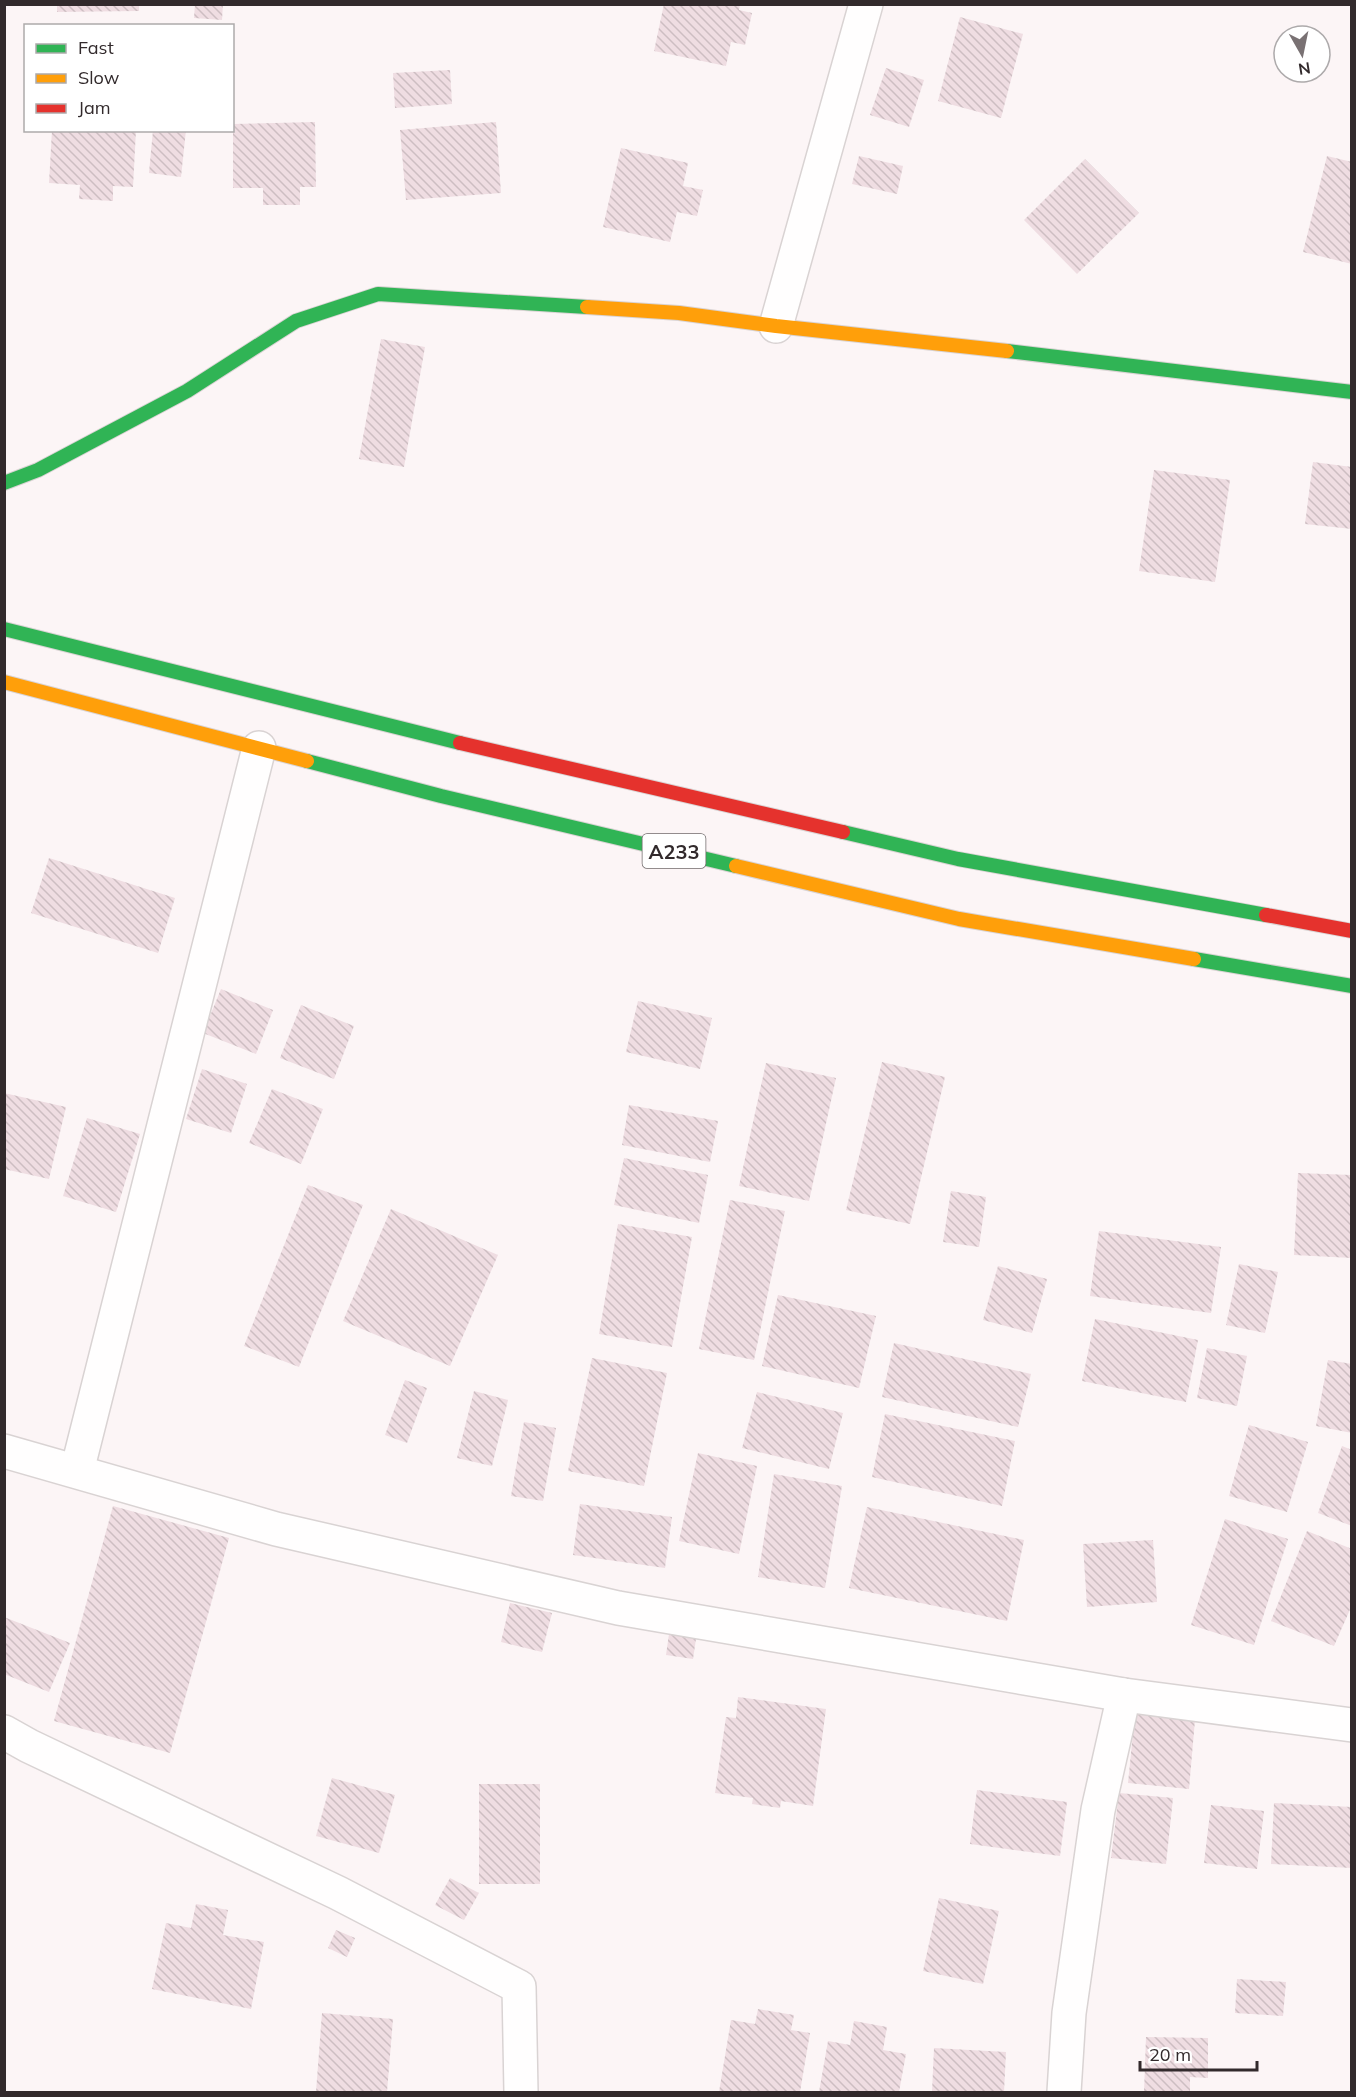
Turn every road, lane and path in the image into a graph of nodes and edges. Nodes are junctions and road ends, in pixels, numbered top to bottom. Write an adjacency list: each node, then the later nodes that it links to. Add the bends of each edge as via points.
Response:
1 (866, 4): 2 (street)
2 (776, 326): 3 (main road); 4 (main road, via 679,313 378,294 296,321 187,392 38,470)
3 (1352, 392)
4 (4, 483)
5 (4, 629): 8 (main road, via 450,741 958,859)
6 (4, 682): 7 (main road, A233)
7 (259, 748): 9 (main road, A233, via 959,919); 11 (street)
8 (1352, 931)
9 (1352, 986)
10 (4, 1451): 11 (street)
11 (77, 1472): 12 (street, via 276,1529 618,1608)
12 (1124, 1695): 13 (street); 16 (street, via 1098,1810 1070,2013)
13 (1352, 1725)
14 (4, 1732): 15 (street, via 338,1893 519,1987)
15 (521, 2092)
16 (1064, 2092)

